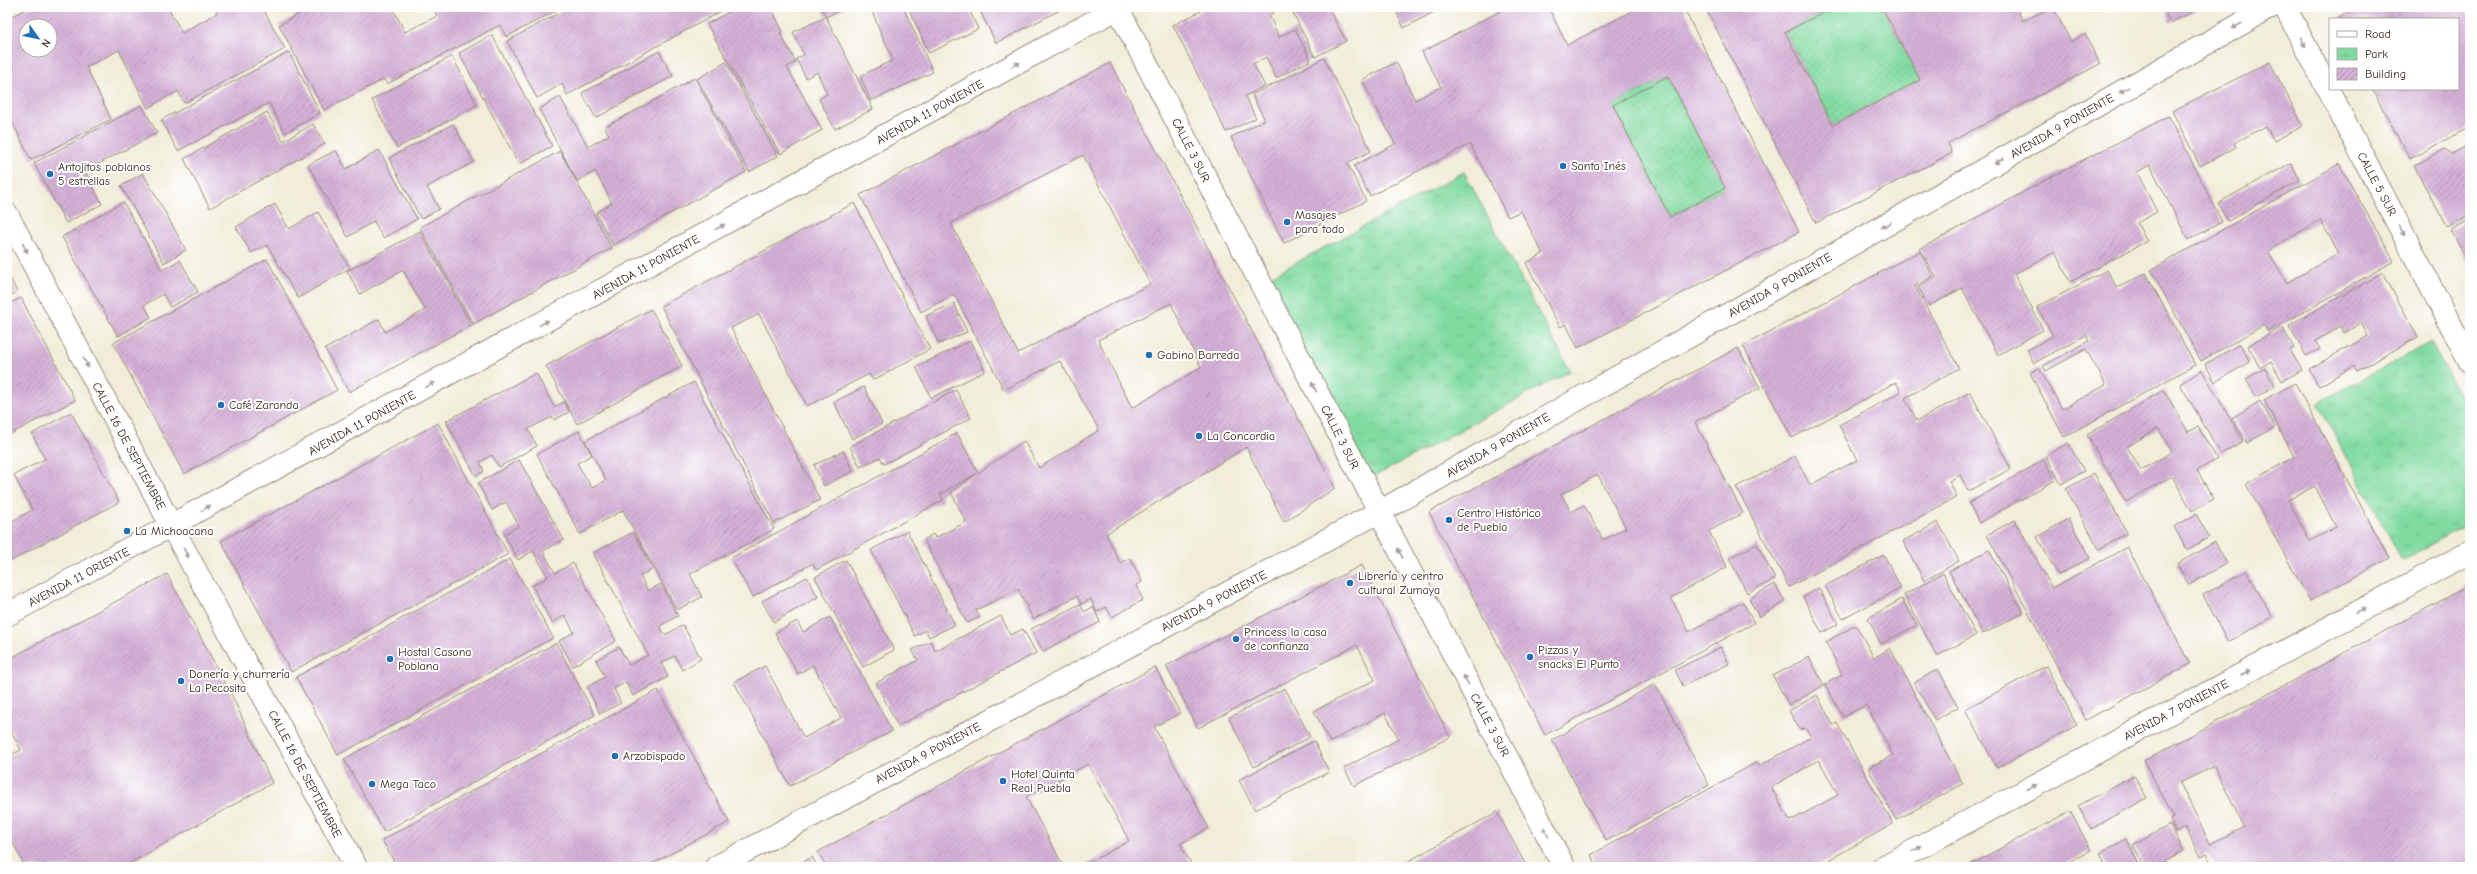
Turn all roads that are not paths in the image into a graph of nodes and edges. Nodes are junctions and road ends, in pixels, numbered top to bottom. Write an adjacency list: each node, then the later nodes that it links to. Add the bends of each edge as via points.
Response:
1 (1118, 7): 6 (street, CALLE 3 SUR, one-way to 1); 7 (street, AVENIDA 11 PONIENTE, one-way to 1)
2 (2271, 7): 6 (street, AVENIDA 9 PONIENTE, one-way to 6)
3 (2284, 7): 5 (street, CALLE 5 SUR, one-way to 5)
4 (7, 214): 7 (street, CALLE 16 DE SEPTIEMBRE, one-way to 7)
5 (2470, 362)
6 (1378, 512): 11 (street, AVENIDA 9 PONIENTE); 12 (street, CALLE 3 SUR, one-way to 6)
7 (172, 527): 9 (street, AVENIDA 11 ORIENTE); 10 (street, CALLE 16 DE SEPTIEMBRE, one-way to 10)
8 (2470, 552): 13 (street, AVENIDA 7 PONIENTE, one-way to 8)
9 (7, 616)
10 (356, 867)
11 (716, 867)
12 (1564, 867)
13 (1883, 867)

